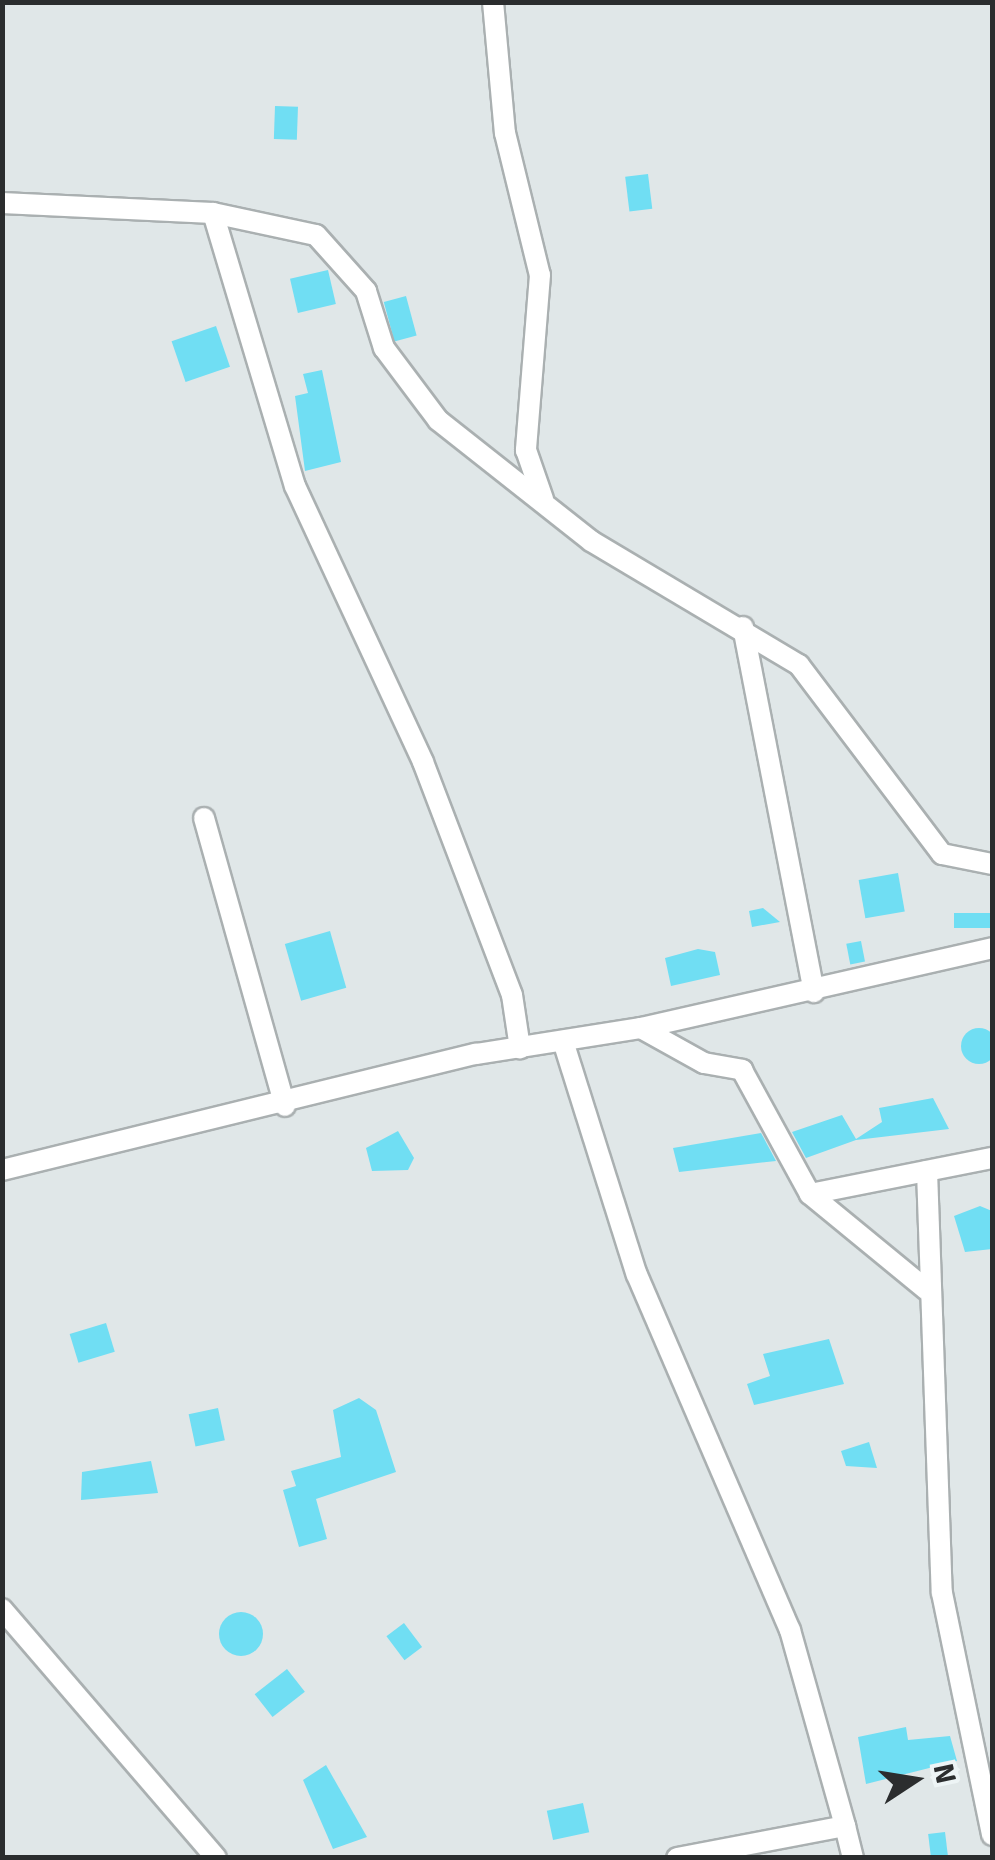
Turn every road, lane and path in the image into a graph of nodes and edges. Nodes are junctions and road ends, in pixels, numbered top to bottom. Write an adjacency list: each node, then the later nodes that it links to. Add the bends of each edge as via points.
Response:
1 (493, 2): 4 (street, via 504,133 540,276 526,450)
2 (2, 203): 3 (street)
3 (212, 213): 4 (street, via 316,236 339,254 366,291 384,348 438,420); 12 (street, via 295,486 423,762 512,995)
4 (544, 500): 5 (street, via 590,541)
5 (743, 627): 7 (street, via 799,665 942,854); 9 (street)
6 (204, 818): 13 (street)
7 (992, 864)
8 (992, 948): 9 (street)
9 (814, 992): 10 (street)
10 (641, 1028): 11 (street); 17 (street, via 704,1062 742,1070)
11 (563, 1041): 12 (street); 20 (street, via 637,1275 716,1452 742,1536 790,1630)
12 (520, 1048): 13 (street)
13 (285, 1106): 15 (street)
14 (992, 1158): 16 (street)
15 (2, 1170)
16 (927, 1172): 17 (street); 18 (street)
17 (810, 1194): 18 (street)
18 (927, 1290): 21 (street, via 943,1422 942,1593)
19 (2, 1609): 22 (street)
20 (845, 1826): 23 (street); 24 (street)
21 (992, 1835)
22 (216, 1858)
23 (677, 1858)
24 (852, 1858)

